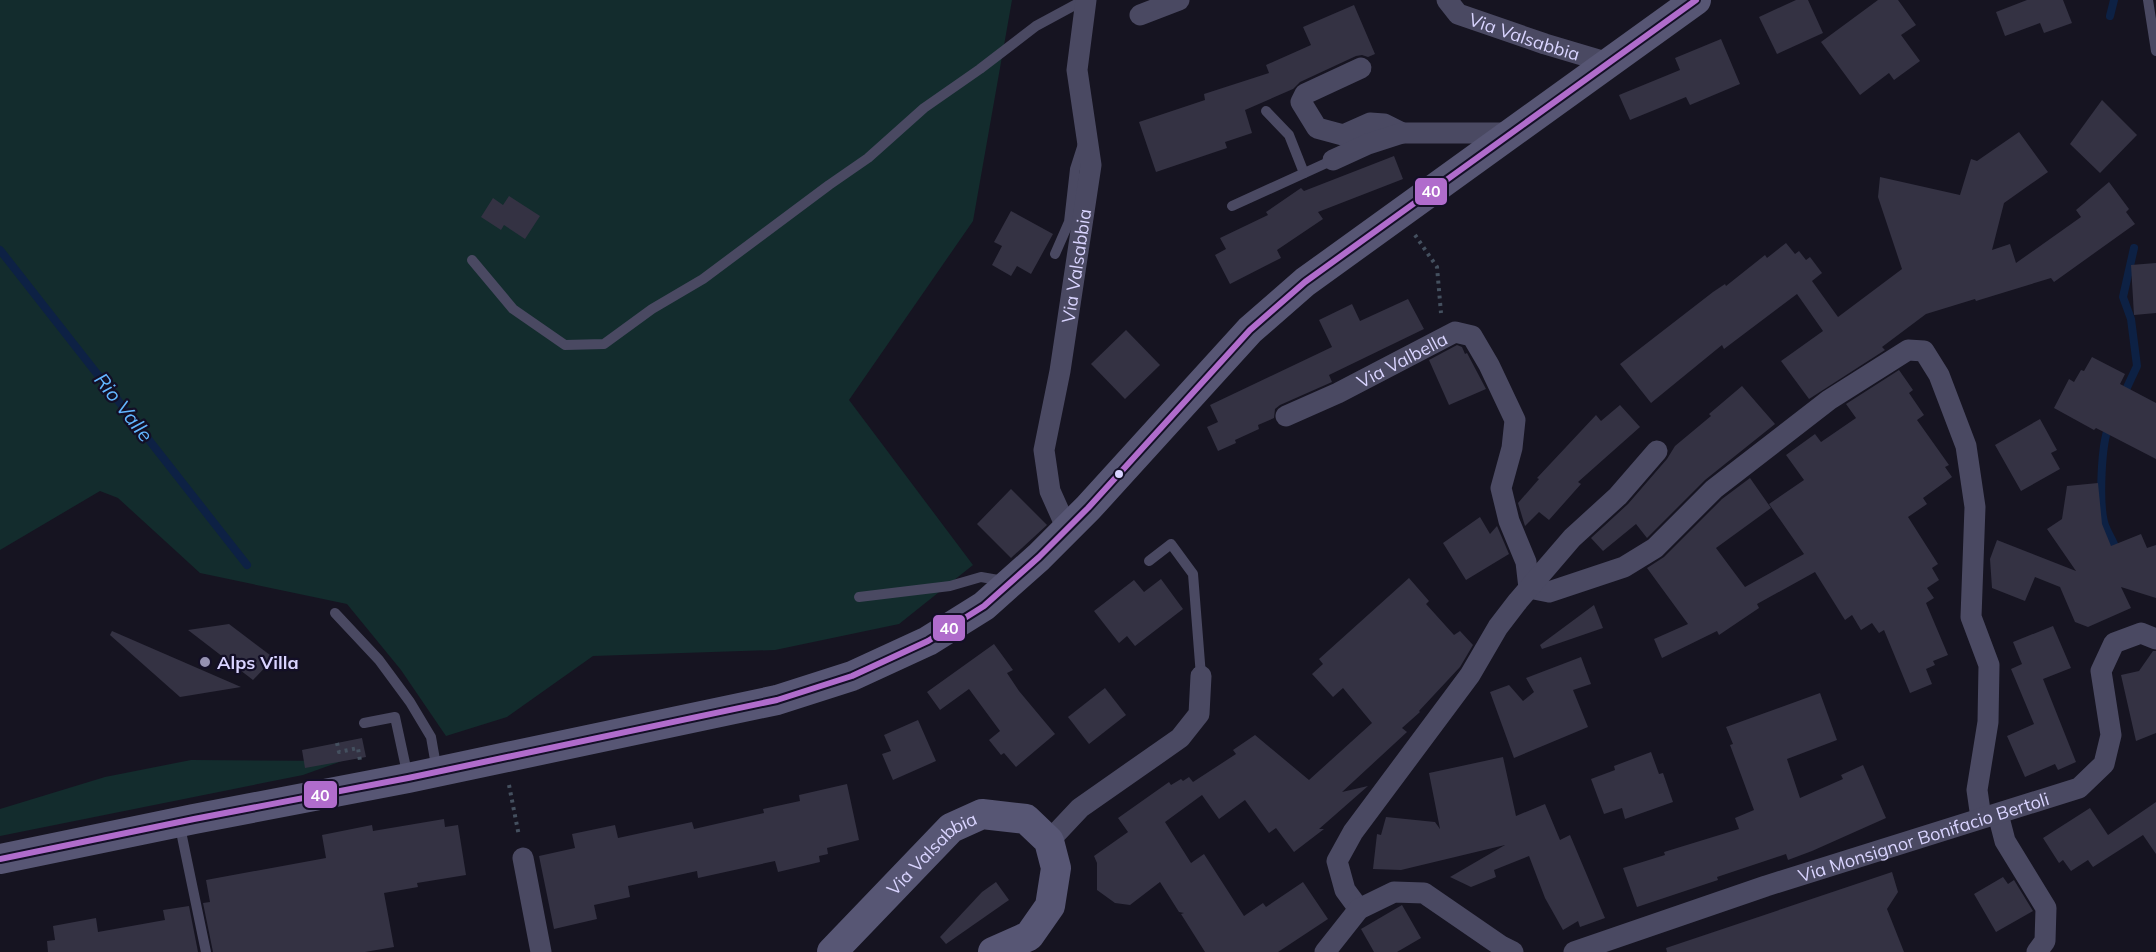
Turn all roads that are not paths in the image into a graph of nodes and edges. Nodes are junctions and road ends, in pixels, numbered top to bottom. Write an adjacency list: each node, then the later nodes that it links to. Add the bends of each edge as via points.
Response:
1 (1085, 0): 13 (street, Via Valsabbia, via 1077,70); 18 (lane, via 1036,26 924,108 868,158 703,279 604,344 565,345 513,309)
2 (1179, 0): 6 (street)
3 (1447, 0): 8 (street, Via Valsabbia, via 1458,14)
4 (1696, 0): 8 (main road, Via Valsabbia)
5 (2148, 0): 7 (lane)
6 (1140, 15)
7 (2156, 51)
8 (1609, 63): 12 (main road, Via Valsabbia)
9 (1361, 68): 11 (street, via 1305,94 1301,102 1304,110 1317,128 1343,135 1370,123 1384,124)
10 (1266, 111): 15 (lane, via 1289,135)
11 (1402, 133): 12 (street); 14 (street)
12 (1512, 133): 21 (main road, Via Valsabbia, via 1305,282 1250,330)
13 (1086, 135): 17 (lane, via 1075,169 1069,222); 21 (street, Via Valsabbia, via 1091,165 1044,450 1050,491)
14 (1333, 160): 15 (lane)
15 (1305, 173): 16 (lane)
16 (1232, 206)
17 (1055, 254)
18 (472, 260)
19 (1286, 416): 24 (street, Via Valbella, via 1455,332 1472,336 1515,420 1501,488 1526,562)
20 (1657, 451): 24 (street)
21 (1067, 529): 23 (main road, Via Valsabbia)
22 (1149, 561): 28 (lane, via 1171,544 1193,574)
23 (1010, 583): 25 (lane, via 981,577 950,586); 30 (main road, Via Valsabbia, via 984,606 928,641 852,676 777,700)
24 (1529, 588): 32 (street, via 1549,592 1624,567 1655,548 1714,489 1829,400 1908,350 1924,351 1940,375 1966,446 1975,507 1971,616 1989,665 1988,722 1977,790); 37 (street, via 1498,627 1470,675 1353,832 1337,861 1345,890)
25 (859, 597)
26 (335, 613): 30 (lane, via 379,660 410,702 431,737)
27 (2156, 639): 32 (street, Via Monsignor Bonifacio Bertoli, via 2141,633 2114,643 2101,670 2111,735 2104,764 2079,788)
28 (1201, 676): 34 (street, via 1199,714 1180,738 1080,808)
29 (364, 723): 31 (lane, via 395,717)
30 (438, 771): 31 (main road, Via Valsabbia)
31 (408, 778): 33 (main road, Via Valsabbia)
32 (1990, 816): 44 (street, Via Monsignor Bonifacio Bertoli, via 1766,886); 45 (street, via 2046,908 2045,941)
33 (179, 822): 36 (main road, Via Valsabbia); 38 (lane)
34 (1049, 841): 40 (main road, Via Valsabbia, via 1026,819 982,814 951,828); 41 (main road, via 1056,868 1050,906 1029,936)
35 (523, 858): 39 (street)
36 (0, 859)
37 (1359, 909): 42 (street); 43 (street, via 1394,892 1424,893)
38 (207, 952)
39 (541, 952)
40 (832, 952)
41 (993, 952)
42 (1325, 952)
43 (1513, 952)
44 (1574, 952)
45 (2037, 952)

